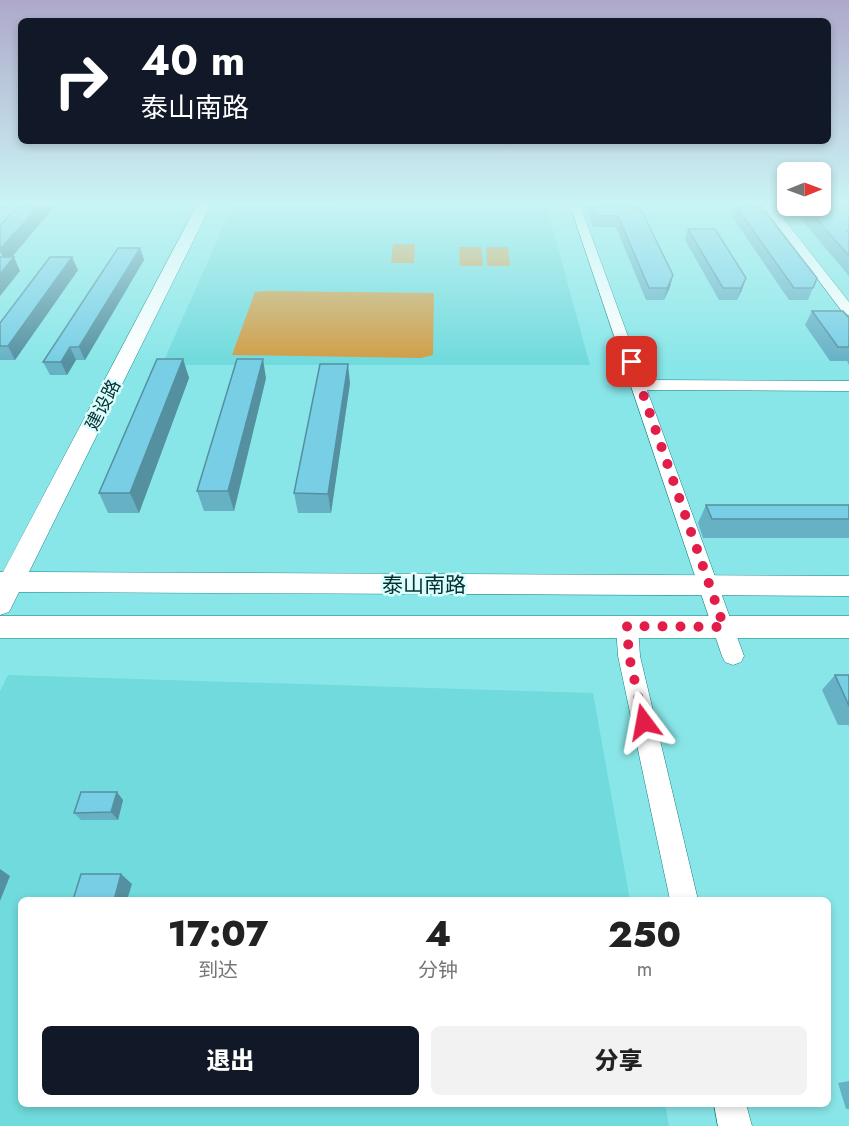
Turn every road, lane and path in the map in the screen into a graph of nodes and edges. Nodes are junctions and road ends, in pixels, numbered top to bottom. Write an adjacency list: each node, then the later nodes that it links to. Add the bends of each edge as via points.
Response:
1 (177, 258): 9 (street, 建设路)
2 (594, 258): 5 (street)
3 (808, 258): 4 (street)
4 (849, 311)
5 (640, 385): 6 (street); 7 (street)
6 (849, 386)
7 (709, 586): 8 (street, 泰山南路); 9 (street, 泰山南路); 12 (street)
8 (849, 586)
9 (4, 590)
10 (627, 626): 11 (street, 泰山南路); 12 (street, 泰山南路); 15 (street, via 629,656)
11 (0, 627)
12 (724, 627): 13 (street, 泰山南路); 14 (street)
13 (849, 627)
14 (733, 656)
15 (683, 897)
16 (731, 1107): 17 (street)
17 (735, 1126)

